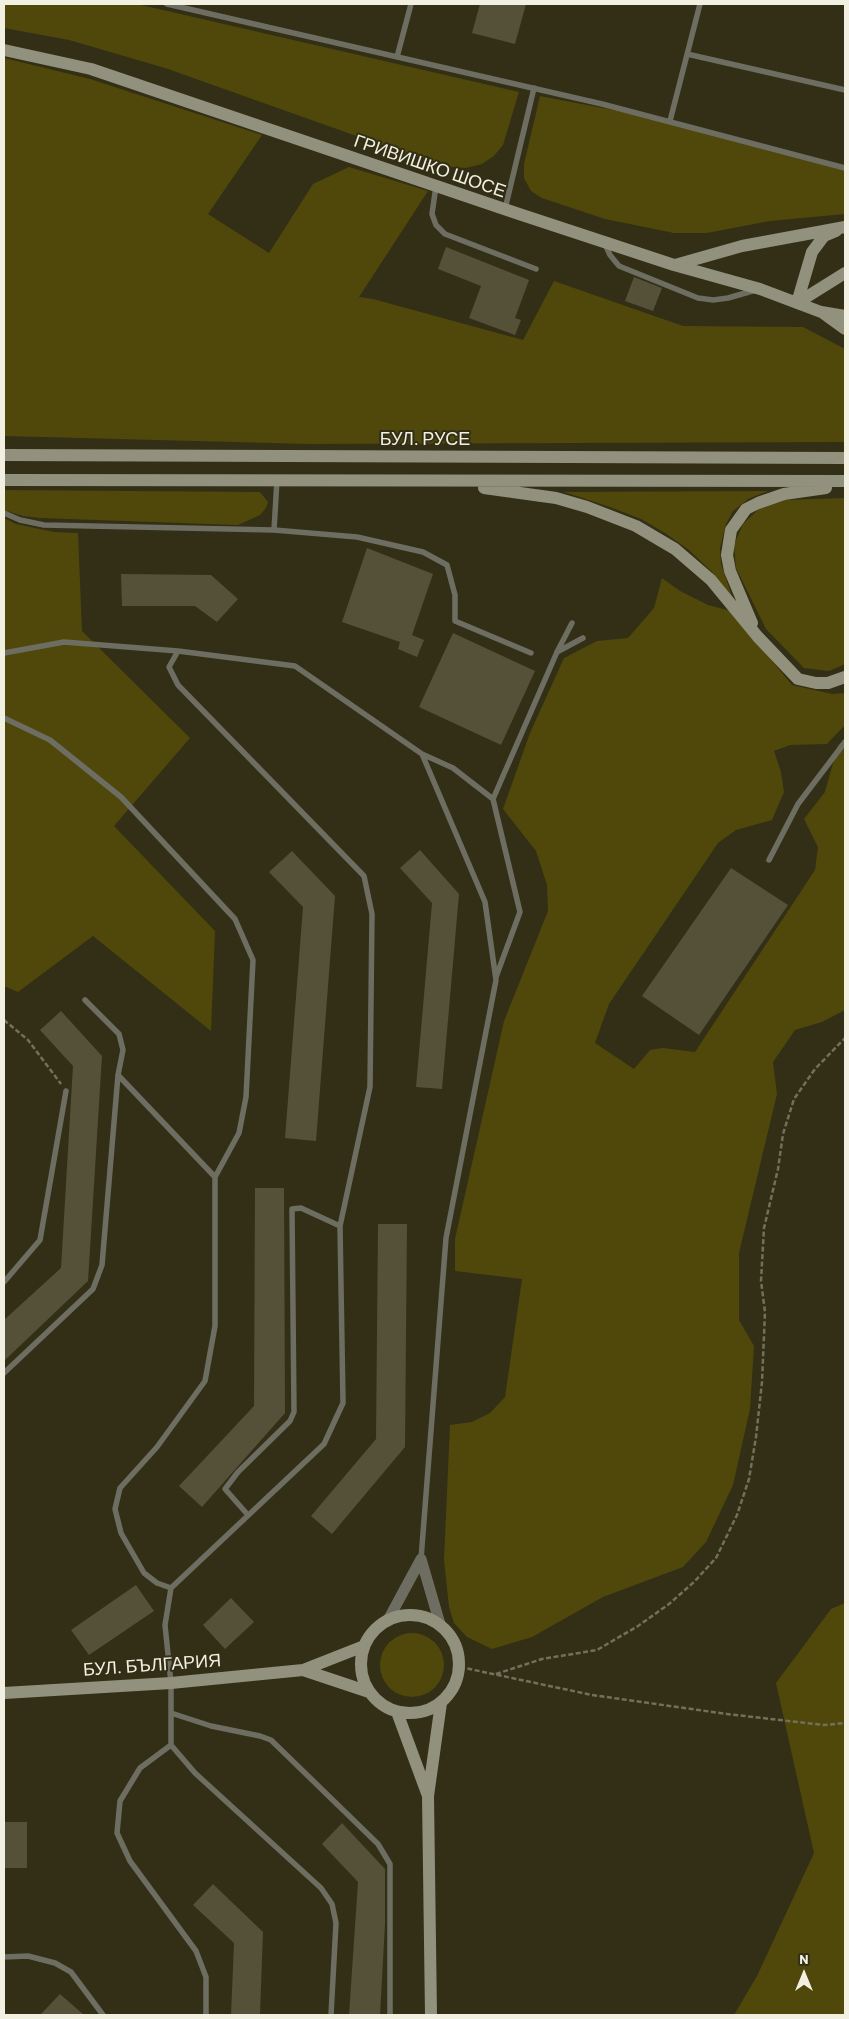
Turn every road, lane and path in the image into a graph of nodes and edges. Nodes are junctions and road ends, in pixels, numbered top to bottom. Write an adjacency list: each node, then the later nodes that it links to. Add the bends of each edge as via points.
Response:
1 (167, 4): 6 (lane)
2 (410, 4): 6 (lane)
3 (700, 4): 5 (lane)
4 (4, 50): 11 (main road, ГРИВИШКО ШОСЕ, via 91,69)
5 (687, 54): 8 (lane); 9 (lane)
6 (397, 57): 7 (lane)
7 (534, 88): 9 (lane); 12 (lane)
8 (845, 90)
9 (670, 121): 10 (lane)
10 (845, 168)
11 (436, 186): 12 (main road, ГРИВИШКО ШОСЕ); 16 (lane, via 432,214 445,234)
12 (505, 209): 14 (main road, ГРИВИШКО ШОСЕ)
13 (845, 227): 15 (main road, via 742,246); 19 (main road, via 824,236 812,252)
14 (604, 242): 15 (main road, ГРИВИШКО ШОСЕ); 18 (lane, via 619,266 698,298 728,298)
15 (674, 265): 18 (main road, ГРИВИШКО ШОСЕ)
16 (536, 268)
17 (845, 273): 19 (main road)
18 (760, 289): 19 (main road, ГРИВИШКО ШОСЕ)
19 (797, 303): 20 (main road, ГРИВИШКО ШОСЕ)
20 (821, 312): 21 (main road, ГРИВИШКО ШОСЕ); 22 (main road)
21 (845, 316)
22 (845, 329)
23 (4, 455): 24 (main road, БУЛ. РУСЕ)
24 (845, 458)
25 (4, 480): 26 (main road)
26 (277, 480): 27 (main road); 31 (lane)
27 (442, 481): 28 (main road); 33 (main road, via 556,498 636,526 675,549 704,574)
28 (845, 481)
29 (845, 485): 33 (main road, via 784,494 758,502 746,509 731,530 726,555 730,571)
30 (4, 513): 31 (lane, via 44,525)
31 (274, 530): 38 (lane, via 357,537 423,552 446,565 455,595 455,620)
32 (572, 623): 36 (lane)
33 (758, 637): 39 (main road, via 798,679 816,683)
34 (583, 638): 36 (lane)
35 (178, 651): 37 (lane, via 64,642); 42 (lane, via 295,666); 52 (lane, via 168,667 178,685 364,876 372,914 370,1087)
36 (557, 652): 43 (lane)
37 (4, 653)
38 (531, 653)
39 (844, 679)
40 (4, 718): 51 (lane, via 50,740 121,798 235,919 253,960 246,1096 239,1133)
41 (845, 742): 44 (lane, via 798,804)
42 (422, 754): 43 (lane, via 452,768); 45 (lane, via 485,902)
43 (493, 799): 45 (lane, via 520,912)
44 (769, 860)
45 (496, 980): 56 (lane, via 446,1238)
46 (85, 1000): 49 (lane, via 119,1034 123,1050)
47 (4, 1020): 50 (path, via 28,1040)
48 (845, 1038): 63 (path, via 815,1069 794,1098 783,1134 764,1228 761,1281 765,1312 756,1437 749,1479 716,1558 669,1604 597,1650 542,1660)
49 (118, 1075): 51 (lane); 54 (lane, via 102,1265 93,1289)
50 (66, 1091): 53 (lane, via 40,1240)
51 (216, 1177): 57 (lane, via 215,1326 205,1381 157,1447 120,1488 116,1509 121,1532 144,1573)
52 (340, 1226): 55 (lane, via 343,1403 324,1444); 55 (lane, via 301,1208 292,1209 294,1412 290,1421 225,1489)
53 (4, 1282)
54 (4, 1373)
55 (248, 1515): 57 (lane)
56 (421, 1559): 58 (street); 59 (street)
57 (170, 1588): 64 (lane, via 165,1625)
58 (388, 1620): 59 (main road, via 419,1615); 60 (main road, via 372,1633)
59 (440, 1624): 61 (main road, via 457,1647)
60 (364, 1646): 62 (main road); 65 (main road, via 362,1677)
61 (460, 1668): 63 (path); 67 (main road, via 452,1691)
62 (303, 1670): 64 (main road, БУЛ. БЪЛГАРИЯ); 65 (main road)
63 (496, 1674): 70 (path, via 592,1695 824,1725)
64 (171, 1683): 66 (main road, БУЛ. БЪЛГАРИЯ); 69 (lane)
65 (369, 1692): 68 (main road, via 380,1703)
66 (4, 1693)
67 (441, 1703): 68 (main road, via 420,1713); 72 (main road)
68 (397, 1712): 72 (main road)
69 (171, 1713): 71 (lane); 77 (lane, via 271,1740 378,1844 390,1864)
70 (845, 1723)
71 (171, 1746): 75 (lane, via 140,1768 120,1801 117,1833 130,1861 196,1951 206,1977); 76 (lane, via 321,1888 332,1904 336,1923)
72 (428, 1796): 78 (main road)
73 (4, 1957): 74 (lane, via 28,1956 55,1963 72,1972)
74 (103, 2015)
75 (206, 2015)
76 (331, 2015)
77 (390, 2015)
78 (431, 2015)

